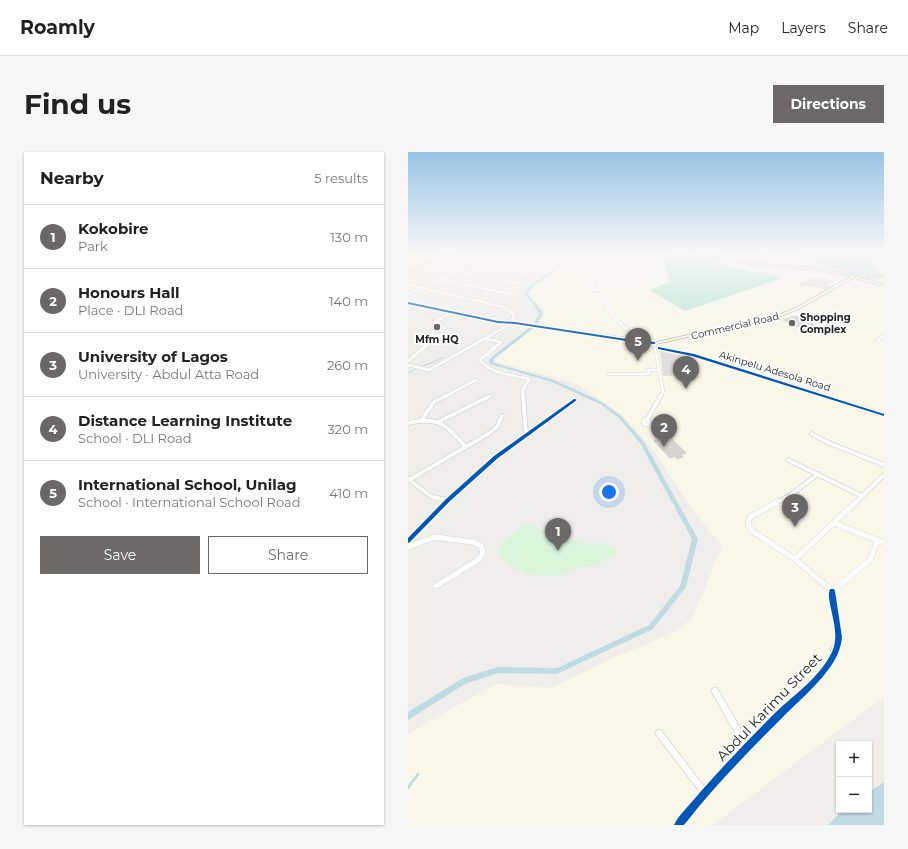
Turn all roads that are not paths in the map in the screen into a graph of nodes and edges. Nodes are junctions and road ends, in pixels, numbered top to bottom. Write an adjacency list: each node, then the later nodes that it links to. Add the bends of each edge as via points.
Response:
1 (430, 283): 9 (street)
2 (461, 283): 12 (street)
3 (519, 283): 6 (street)
4 (593, 283): 21 (street, via 593,291 601,291 604,302 618,324)
5 (843, 283): 22 (street, Commercial Road, via 781,315)
6 (522, 284)
7 (846, 284): 11 (street); 22 (street, Commercial Road, via 783,316)
8 (408, 285): 9 (street)
9 (419, 288): 10 (street); 15 (street, via 504,307 514,314)
10 (408, 292)
11 (857, 292)
12 (510, 294)
13 (408, 303): 14 (street)
14 (454, 312): 15 (street); 16 (street, via 432,323)
15 (513, 323): 17 (street); 20 (street)
16 (436, 326): 18 (street); 24 (street, via 427,345)
17 (536, 327): 21 (street); 22 (street)
18 (445, 328)
19 (884, 336): 23 (street, via 878,339)
20 (486, 339): 25 (street, via 429,370); 37 (street, via 501,342 480,360 482,364 497,371 529,379 523,390)
21 (641, 340): 22 (street)
22 (657, 345): 26 (street); 31 (street, Akinpelu Adesola Road)
23 (884, 346)
24 (408, 361)
25 (408, 364)
26 (660, 370): 27 (street, via 648,370 649,374); 33 (street, via 663,391)
27 (609, 374)
28 (476, 380): 34 (street, via 434,402)
29 (490, 396): 35 (street)
30 (575, 400): 37 (street)
31 (884, 414)
32 (502, 416): 39 (street, via 497,427)
33 (647, 420)
34 (421, 421): 35 (street); 36 (street)
35 (440, 421): 39 (street)
36 (408, 423)
37 (526, 434): 46 (street)
38 (812, 434): 41 (street)
39 (466, 447): 44 (street)
40 (788, 460): 42 (street)
41 (884, 465)
42 (818, 474): 45 (street); 51 (street, via 792,494 748,520 752,531)
43 (884, 475): 45 (street)
44 (408, 480): 46 (street, via 435,498)
45 (862, 496): 47 (street)
46 (448, 500): 48 (street)
47 (834, 523): 49 (street); 51 (street)
48 (408, 541)
49 (881, 542): 53 (street, via 870,560)
50 (408, 547): 52 (street, via 435,537 473,542 481,546 482,554 478,560)
51 (795, 559): 53 (street)
52 (436, 586)
53 (832, 591): 56 (street, Abdul Karimu Street, via 838,632 836,651 826,668)
54 (715, 692): 56 (street)
55 (659, 733): 57 (street)
56 (747, 748): 57 (street, Abdul Karimu Street)
57 (704, 792): 58 (street, Abdul Karimu Street)
58 (678, 825)

